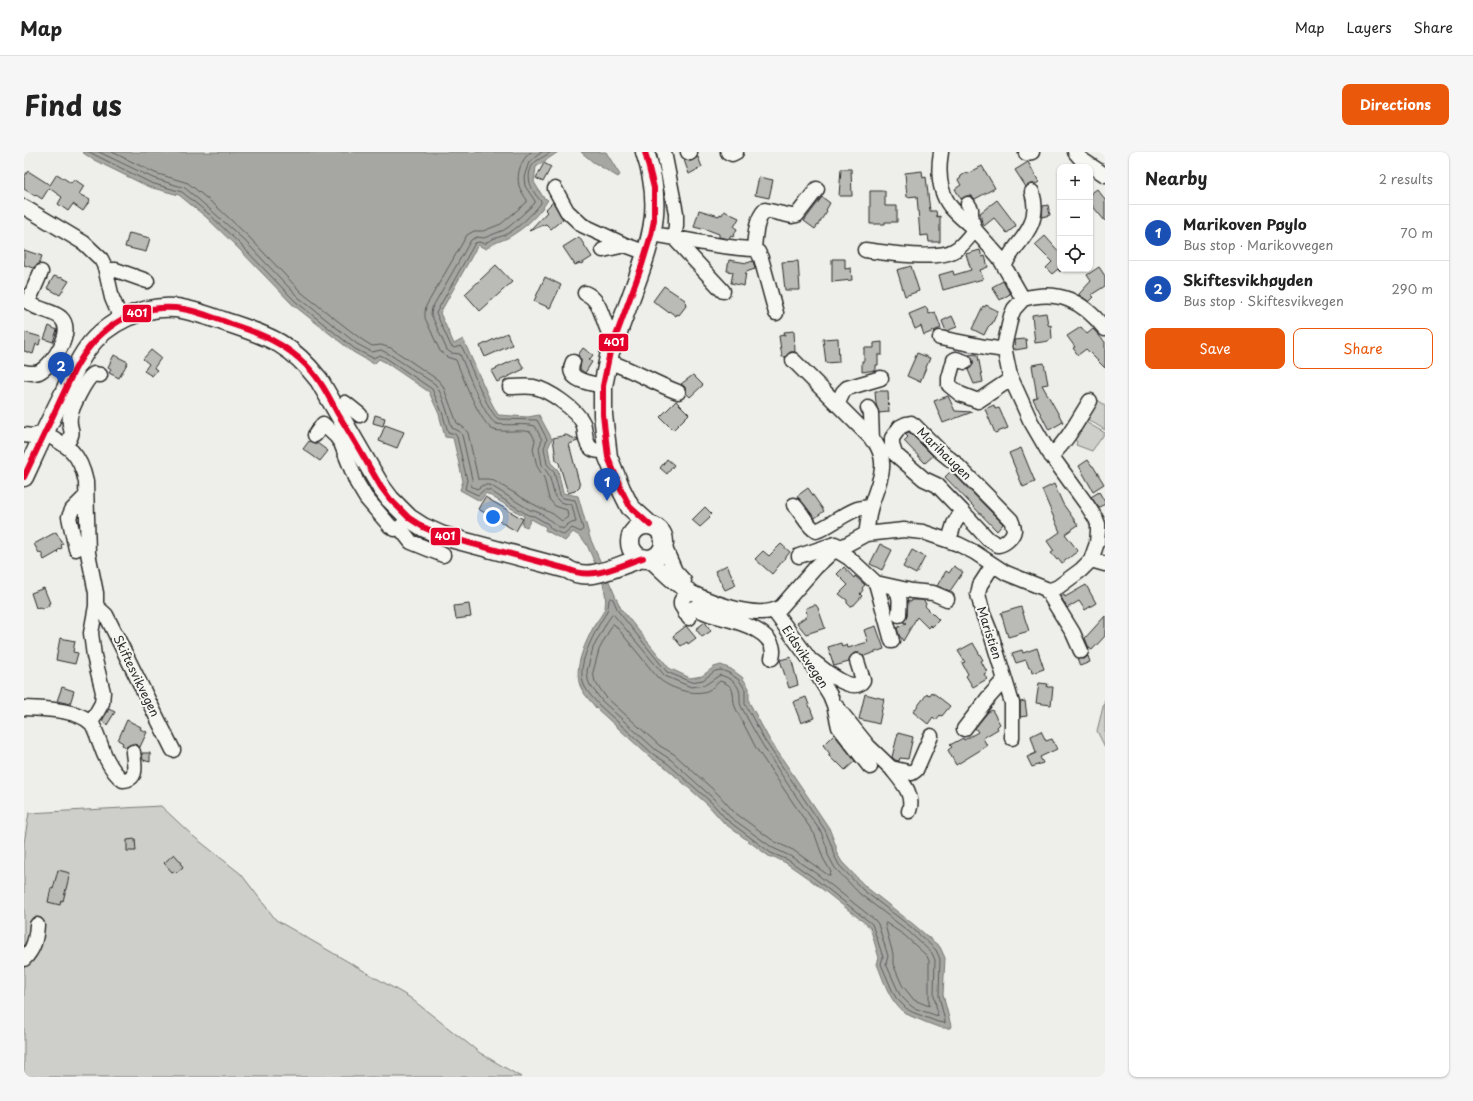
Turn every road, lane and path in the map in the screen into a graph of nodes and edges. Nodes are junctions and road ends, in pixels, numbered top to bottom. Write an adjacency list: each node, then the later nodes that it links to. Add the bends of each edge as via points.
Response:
1 (645, 152): 14 (main road, via 655,199)
2 (664, 152): 15 (street, via 676,213)
3 (728, 152): 4 (street)
4 (736, 152)
5 (941, 152): 13 (street, via 939,165 944,195 951,207)
6 (1075, 152): 7 (street)
7 (1105, 175)
8 (555, 189): 16 (street, via 567,211 582,225)
9 (817, 190): 17 (street, via 797,215 766,210 758,224)
10 (1032, 192): 21 (street, via 1035,208 1030,229)
11 (968, 204): 13 (street)
12 (24, 207): 22 (street, via 84,243 101,259)
13 (976, 226): 19 (street, via 958,249 946,254); 21 (street)
14 (652, 234): 15 (street); 20 (main road)
15 (674, 238): 17 (street); 25 (street)
16 (625, 245): 18 (street); 20 (street)
17 (754, 249): 28 (street, via 761,258)
18 (603, 250)
19 (865, 250)
20 (647, 253): 32 (main road)
21 (1002, 263): 27 (street)
22 (106, 270): 24 (street, via 116,270); 29 (street, via 112,298)
23 (41, 272): 38 (street, via 28,302 61,318 66,326 66,336 55,357 44,369 35,373)
24 (148, 281)
25 (723, 291)
26 (585, 293): 32 (street, via 597,303 609,336)
27 (1023, 299): 30 (street, via 1048,295 1068,299 1083,307); 33 (street, via 1011,316)
28 (776, 313)
29 (121, 319): 48 (main road, via 148,310 177,308 201,313 271,338 296,354 307,365); 50 (main road, via 107,328 87,348)
30 (1105, 329)
31 (940, 338): 33 (street)
32 (614, 341): 42 (main road)
33 (1005, 350): 41 (street)
34 (793, 360): 46 (street)
35 (573, 362): 42 (street, via 570,368 575,377)
36 (965, 362): 41 (street, via 954,360 949,378 949,385 960,394 978,400)
37 (615, 364): 44 (street)
38 (24, 372)
39 (100, 375): 54 (street, via 90,376 70,414 72,437)
40 (881, 378): 46 (street, via 847,388)
41 (1011, 379): 56 (street, via 1030,420)
42 (603, 386): 55 (main road, via 602,415)
43 (510, 387): 55 (street, via 535,387 552,394 580,418 590,447)
44 (678, 392)
45 (1090, 401): 56 (street, via 1073,430)
46 (838, 403): 53 (street)
47 (868, 408): 53 (street, via 872,418)
48 (335, 409): 49 (street, via 345,403); 63 (main road)
49 (360, 415)
50 (44, 433): 51 (street); 54 (street, Skiftesvikvegen); 57 (main road)
51 (24, 435)
52 (315, 435): 63 (street, via 323,424 336,436 366,498 390,526 396,529)
53 (872, 440): 60 (street, via 883,460)
54 (66, 445): 58 (street, Skiftesvikvegen, via 77,456 82,467)
55 (608, 454): 64 (main road, via 620,489 630,507); 70 (main road, via 605,464)
56 (1051, 456): 62 (street)
57 (24, 477)
58 (86, 496): 69 (street, via 72,510 69,517); 81 (street, Skiftesvikvegen, via 88,553)
59 (794, 505): 60 (street, via 816,531 852,512)
60 (870, 508): 65 (street)
61 (962, 511): 61 (street, Marihaugen, via 993,542 1001,545 1012,535 1014,527 1011,520 955,463 911,423 900,427 892,438 895,454 924,479 937,485); 66 (street)
62 (1101, 522): 73 (street)
63 (404, 523): 70 (main road, via 578,573); 71 (street, via 411,542)
64 (650, 525): 67 (main road, via 663,534); 70 (main road, via 637,528)
65 (866, 534): 66 (street, via 914,530); 68 (street)
66 (949, 540): 74 (street)
67 (664, 546): 70 (main road, via 657,556); 79 (street, via 674,571 687,584)
68 (838, 549): 72 (street, via 835,544); 76 (street); 82 (street, via 816,567 791,597)
69 (76, 550)
70 (634, 551): 79 (street, via 680,587)
71 (443, 555)
72 (799, 556)
73 (1091, 560): 75 (street); 78 (street, via 1058,587)
74 (993, 564): 78 (street, via 1006,573); 89 (street, Maristien, via 980,585 978,594)
75 (1105, 564)
76 (876, 582): 77 (street); 84 (street)
77 (894, 588): 80 (street, via 933,593); 83 (street, via 900,596)
78 (1046, 589): 85 (street)
79 (689, 590): 82 (street, via 728,606); 86 (street, via 681,601 687,615 693,608 757,630 770,644)
80 (948, 599)
81 (96, 606): 92 (street, Skiftesvikvegen, via 91,632 103,692 102,703); 96 (street, Skiftesvikvegen, via 106,615)
82 (774, 611): 87 (street, Eidsvikvegen)
83 (899, 615)
84 (892, 641)
85 (1081, 651)
86 (772, 658)
87 (810, 660): 88 (street, via 840,681 855,685 863,680); 90 (street, Eidsvikvegen)
88 (857, 661)
89 (1004, 680): 93 (street); 95 (street, Maristien, via 1012,703)
90 (834, 705): 98 (street, Eidsvikvegen, via 839,727); 99 (street, Eidsvikvegen, via 868,746)
91 (24, 708): 92 (street, via 71,712)
92 (91, 723): 97 (street, via 107,762 123,780 133,776)
93 (964, 729)
94 (931, 736): 99 (street, via 916,770 912,773)
95 (1012, 738)
96 (173, 750)
97 (133, 752)
98 (870, 767)
99 (891, 768): 100 (street, Eidsvikvegen, via 910,796)
100 (909, 811)
101 (38, 925): 102 (street, via 35,942)
102 (24, 960)

